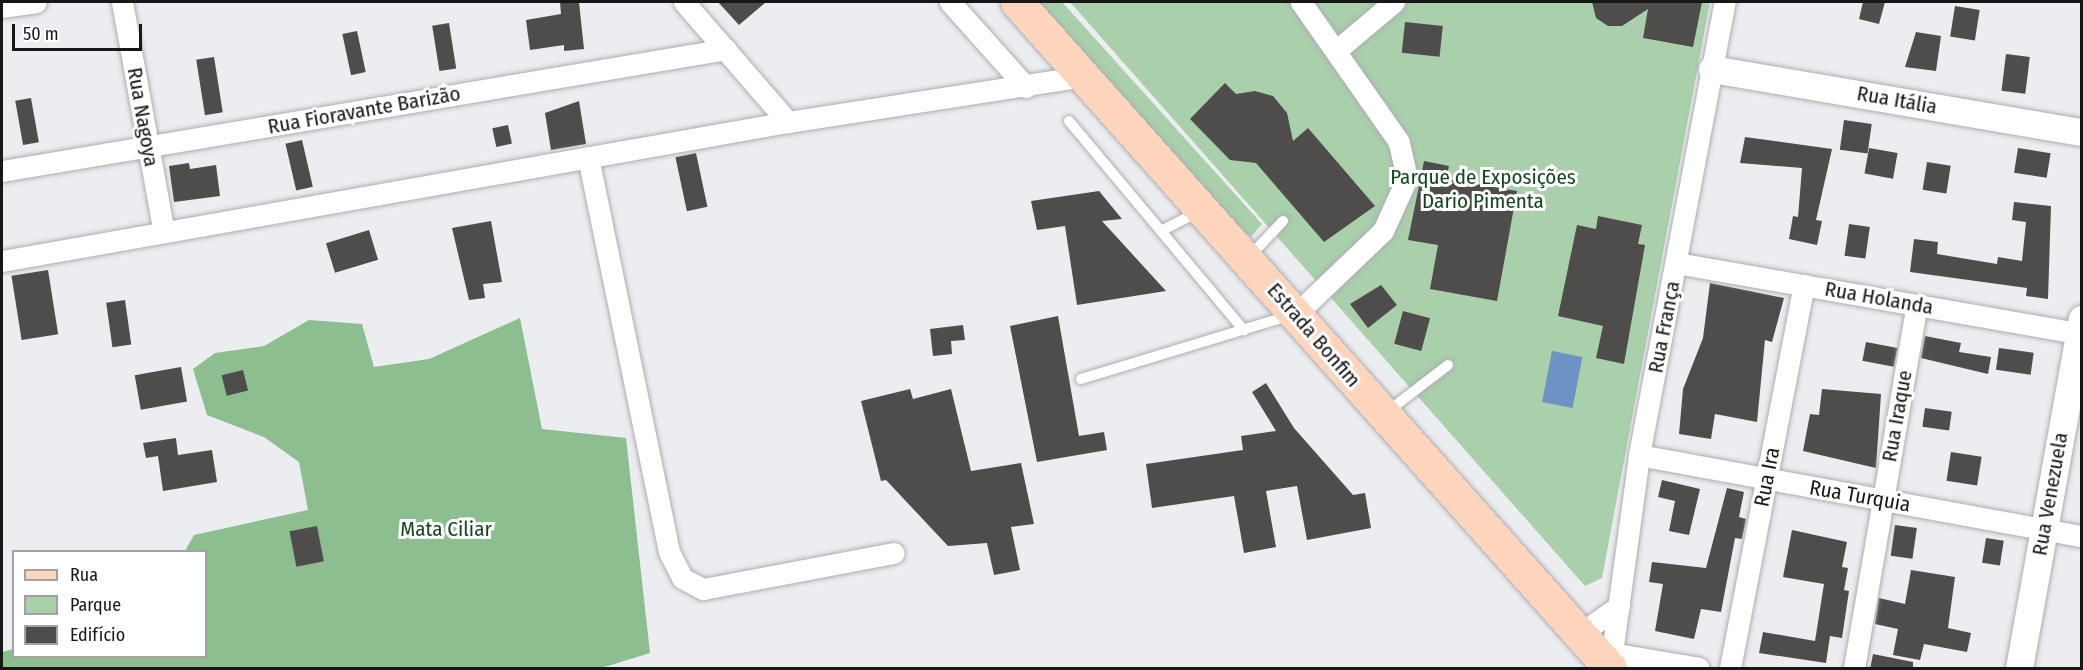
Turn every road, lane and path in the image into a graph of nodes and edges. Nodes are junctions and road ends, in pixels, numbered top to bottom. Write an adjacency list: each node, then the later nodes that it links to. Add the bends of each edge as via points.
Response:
1 (36, 2): 9 (street)
2 (122, 2): 18 (street, Rua Nagoya)
3 (684, 2): 10 (street)
4 (950, 2): 14 (street)
5 (1017, 2): 13 (main road, Estrada Bonfim)
6 (1301, 2): 11 (street)
7 (1394, 2): 11 (street)
8 (1725, 2): 12 (street, Rua França)
9 (2, 7)
10 (726, 49): 16 (street); 18 (street, Rua Fioravante Barizão)
11 (1338, 50): 30 (street, via 1399,142 1407,178 1399,205 1383,231)
12 (1712, 69): 17 (street, Rua Itália); 27 (street, Rua França)
13 (1084, 76): 14 (street); 21 (main road, Estrada Bonfim)
14 (1026, 87): 16 (street)
15 (1069, 121): 23 (lane)
16 (788, 122): 19 (street)
17 (2082, 132)
18 (149, 147): 20 (street, Rua Fioravante Barizão); 24 (street, Rua Nagoya)
19 (588, 157): 24 (street); 41 (street, via 669,552 682,578 703,589)
20 (2, 171)
21 (1203, 209): 23 (lane); 25 (main road, Estrada Bonfim)
22 (1283, 221): 25 (lane)
23 (1161, 231): 32 (lane)
24 (164, 232): 26 (street)
25 (1247, 258): 30 (main road, Estrada Bonfim)
26 (2, 261)
27 (1676, 262): 28 (street, Rua Holanda); 36 (street, Rua França)
28 (1804, 285): 29 (street, Rua Holanda); 37 (street, Rua Ira)
29 (1917, 305): 31 (street, Rua Holanda); 38 (street, Rua Iraque)
30 (1296, 314): 32 (lane); 35 (main road, Estrada Bonfim)
31 (2081, 329): 39 (street, Rua Venezuela)
32 (1244, 330): 34 (lane)
33 (1448, 365): 35 (lane)
34 (1081, 379)
35 (1384, 414): 43 (main road, Estrada Bonfim)
36 (1640, 455): 37 (street, Rua Turquia); 42 (street, Rua França)
37 (1767, 479): 38 (street, Rua Turquia); 45 (street, Rua Ira)
38 (1883, 500): 39 (street, Rua Turquia); 46 (street, Rua Iraque)
39 (2044, 529): 40 (street, Rua Turquia); 47 (street, Rua Venezuela)
40 (2082, 536)
41 (894, 553)
42 (1619, 606): 43 (street); 43 (street, Rua França)
43 (1599, 651): 44 (street)
44 (1699, 669)
45 (1730, 669)
46 (1854, 669)
47 (2019, 669)

